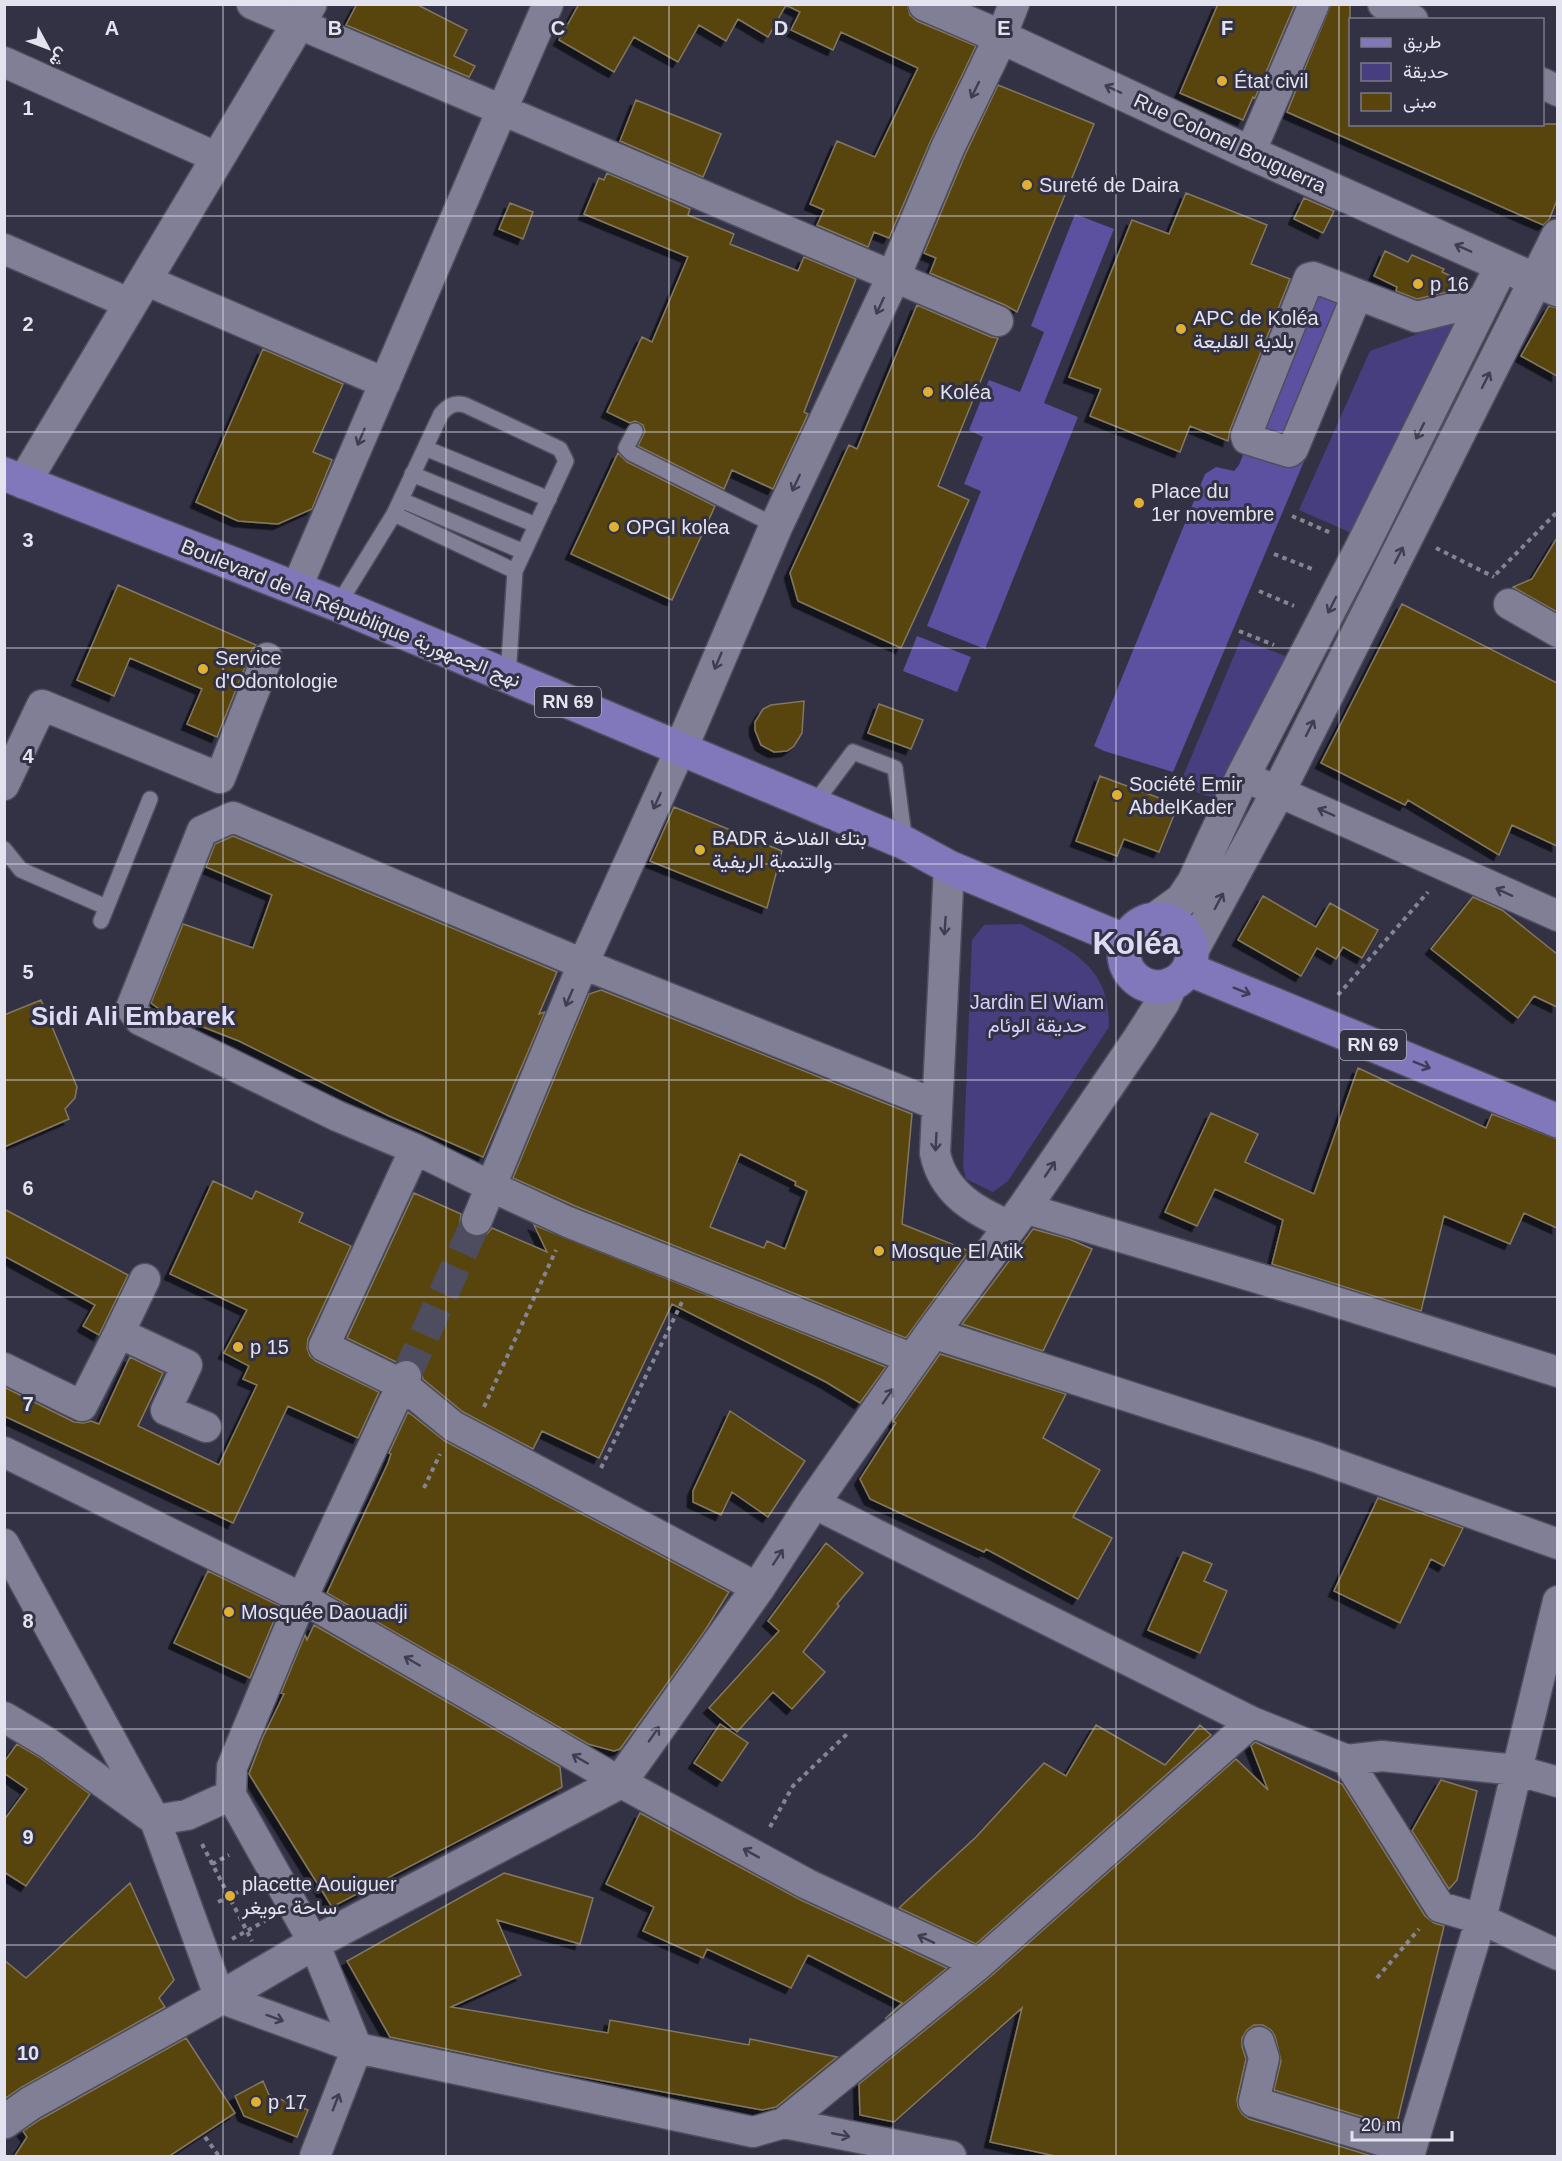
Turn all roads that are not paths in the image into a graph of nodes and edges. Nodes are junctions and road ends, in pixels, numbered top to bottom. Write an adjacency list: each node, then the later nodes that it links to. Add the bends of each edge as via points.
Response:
1 (252, 4): 7 (street)
2 (548, 4): 11 (street)
3 (925, 4): 9 (main road, Rue Colonel Bouguerra)
4 (1014, 4): 9 (street)
5 (1314, 4): 12 (street)
6 (1383, 4): 8 (street)
7 (304, 14): 11 (street); 13 (main road)
8 (1409, 18)
9 (1000, 37): 12 (main road, Rue Colonel Bouguerra, one-way to 9); 17 (main road, one-way to 17)
10 (4, 62): 13 (street)
11 (502, 110): 17 (street); 23 (street)
12 (1250, 153): 16 (main road, Rue Colonel Bouguerra, one-way to 12)
13 (218, 158): 19 (main road)
14 (1557, 236): 18 (main road)
15 (4, 249): 19 (street)
16 (1502, 266): 18 (main road, Rue Colonel Bouguerra); 21 (main road)
17 (893, 278): 22 (street); 32 (main road, one-way to 32)
18 (1546, 286): 44 (main road, one-way to 18, via 1409,534)
19 (138, 292): 23 (street); 27 (main road)
20 (1357, 295): 20 (street, via 1309,278 1247,439 1289,452 1293,449); 21 (street, via 1416,317)
21 (1486, 300): 42 (main road, one-way to 42)
22 (998, 321)
23 (385, 383): 35 (street, one-way to 35)
24 (634, 431): 32 (lane, via 626,448 631,453)
25 (425, 448): 26 (lane); 28 (lane); 28 (lane, via 441,414 458,403 465,405 560,449 565,455 565,466)
26 (412, 474): 29 (lane); 31 (lane)
27 (14, 478): 35 (main road, Boulevard de la République نهج الجمهورية / RN 69)
28 (549, 499): 31 (lane)
29 (401, 500): 30 (lane); 33 (lane)
30 (394, 514): 34 (lane); 36 (lane)
31 (536, 525): 33 (lane)
32 (776, 526): 41 (main road, one-way to 41)
33 (524, 552): 34 (lane)
34 (515, 571): 40 (lane)
35 (296, 589): 36 (main road, Boulevard de la République نهج الجمهورية / RN 69)
36 (338, 604): 40 (main road, Boulevard de la République نهج الجمهورية / RN 69)
37 (1509, 604): 38 (street)
38 (1557, 632)
39 (267, 658): 43 (street, via 220,778 42,705)
40 (508, 677): 41 (main road, Boulevard de la République نهج الجمهورية / RN 69)
41 (681, 748): 46 (main road, Boulevard de la République نهج الجمهورية / RN 69); 53 (street, one-way to 53)
42 (1243, 776): 44 (street); 51 (main road, via 1186,895)
43 (4, 785)
44 (1278, 792): 50 (street, one-way to 44); 54 (main road, one-way to 44)
45 (150, 799): 48 (lane, via 103,914 21,870)
46 (814, 804): 47 (main road, Boulevard de la République نهج الجمهورية / RN 69); 47 (lane, via 853,752 895,768)
47 (905, 843): 49 (main road, Boulevard de la République نهج الجمهورية / RN 69)
48 (4, 849)
49 (949, 867): 52 (main road, Boulevard de la République نهج الجمهورية / RN 69); 55 (street, one-way to 55)
50 (1557, 916)
51 (1157, 918): 52 (main road, via 1142,923 1129,933); 54 (main road, via 1172,921 1184,931 1191,945)
52 (1126, 941): 54 (main road, via 1125,964 1134,977 1147,985 1155,987)
53 (583, 964): 55 (street); 57 (street, via 233,817 202,831 131,1008 134,1014 337,1116); 58 (street, one-way to 58)
54 (1183, 969): 56 (main road, RN 69, one-way to 56); 59 (main road, one-way to 54)
55 (937, 1105): 59 (street, one-way to 59, via 935,1153 938,1170 949,1187 986,1216)
56 (1557, 1121)
57 (415, 1149): 58 (street); 67 (street, via 324,1346)
58 (490, 1186): 60 (street); 64 (street, via 568,1222)
59 (1017, 1217): 63 (main road); 66 (street, via 1311,1294)
60 (477, 1220)
61 (145, 1279): 62 (street)
62 (118, 1333): 65 (street, via 82,1406); 68 (street, via 187,1365 166,1410)
63 (932, 1333): 64 (main road); 72 (street, via 1316,1457)
64 (914, 1359): 70 (main road, one-way to 64)
65 (4, 1368)
66 (1557, 1372)
67 (404, 1380): 73 (street, via 453,1426); 74 (street)
68 (206, 1428)
69 (4, 1452): 74 (street)
70 (813, 1503): 73 (main road, one-way to 70); 77 (street)
71 (4, 1544): 83 (street)
72 (1557, 1544)
73 (758, 1588): 80 (main road, one-way to 73)
74 (302, 1598): 80 (street, one-way to 74); 82 (street, via 232,1767)
75 (1557, 1601): 79 (street)
76 (4, 1717): 83 (street, via 48,1743)
77 (1252, 1722): 78 (street); 87 (street)
78 (1347, 1760): 79 (street, via 1382,1756); 84 (street, via 1440,1906)
79 (1516, 1770): 81 (street); 84 (street)
80 (620, 1782): 85 (main road); 87 (street, one-way to 80, via 807,1884)
81 (1557, 1782)
82 (231, 1795): 83 (street, via 187,1815); 85 (street)
83 (155, 1820): 88 (street)
84 (1481, 1919): 86 (street); 94 (street)
85 (314, 1943): 88 (main road); 90 (street)
86 (1557, 1955)
87 (979, 1964): 92 (street)
88 (220, 1998): 90 (street, one-way to 90); 91 (main road, via 31,2103)
89 (1259, 2042): 94 (street, via 1264,2058 1254,2102)
90 (357, 2048): 93 (street); 95 (street, one-way to 90)
91 (4, 2122)
92 (783, 2123): 93 (street); 96 (street, one-way to 96)
93 (750, 2144)
94 (1409, 2153)
95 (315, 2157)
96 (951, 2157)

